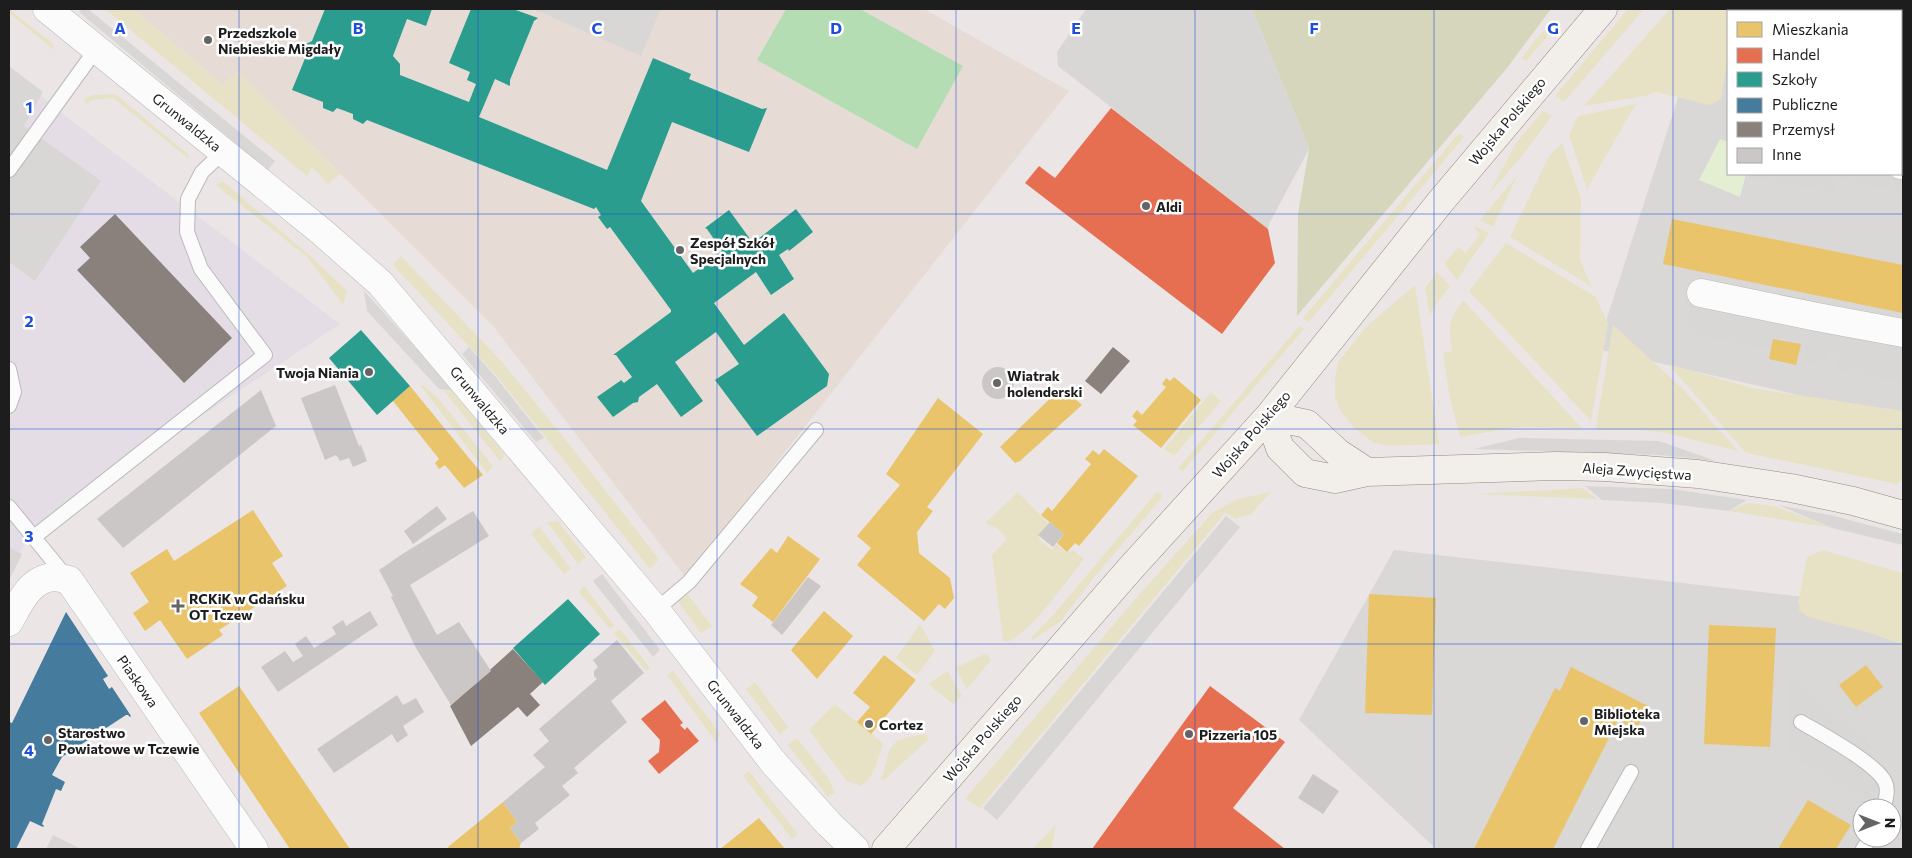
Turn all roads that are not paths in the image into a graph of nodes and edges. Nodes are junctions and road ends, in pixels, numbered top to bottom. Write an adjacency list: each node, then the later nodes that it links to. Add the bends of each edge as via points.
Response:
1 (47, 9): 3 (street, Grunwaldzka)
2 (1602, 9): 10 (street, Wojska Polskiego, via 1441,201)
3 (97, 48): 4 (street, Grunwaldzka); 5 (lane)
4 (223, 152): 15 (lane, via 202,172 188,199 187,232 201,269 265,355); 17 (street, Grunwaldzka, via 380,283)
5 (9, 170)
6 (1701, 293): 7 (street)
7 (1903, 333)
8 (9, 369): 9 (lane, via 14,392)
9 (9, 406)
10 (1269, 416): 12 (street, via 1307,424 1338,453); 12 (street, Aleja Zwycięstwa, via 1280,448 1305,473 1335,479); 24 (street, Wojska Polskiego, via 1130,569)
11 (816, 430): 17 (lane, via 689,582)
12 (1367, 472): 14 (street, Aleja Zwycięstwa, via 1605,467 1791,488)
13 (9, 507): 15 (lane)
14 (1903, 515)
15 (34, 537): 16 (lane)
16 (69, 580): 18 (street, via 54,577 37,583 24,594); 22 (street, Piaskowa)
17 (656, 610): 23 (street, Grunwaldzka, via 773,762)
18 (9, 622)
19 (1801, 722): 21 (lane, via 1876,769 1886,783)
20 (1631, 772): 25 (lane)
21 (1887, 798)
22 (254, 849)
23 (855, 849)
24 (886, 849)
25 (1588, 849)

